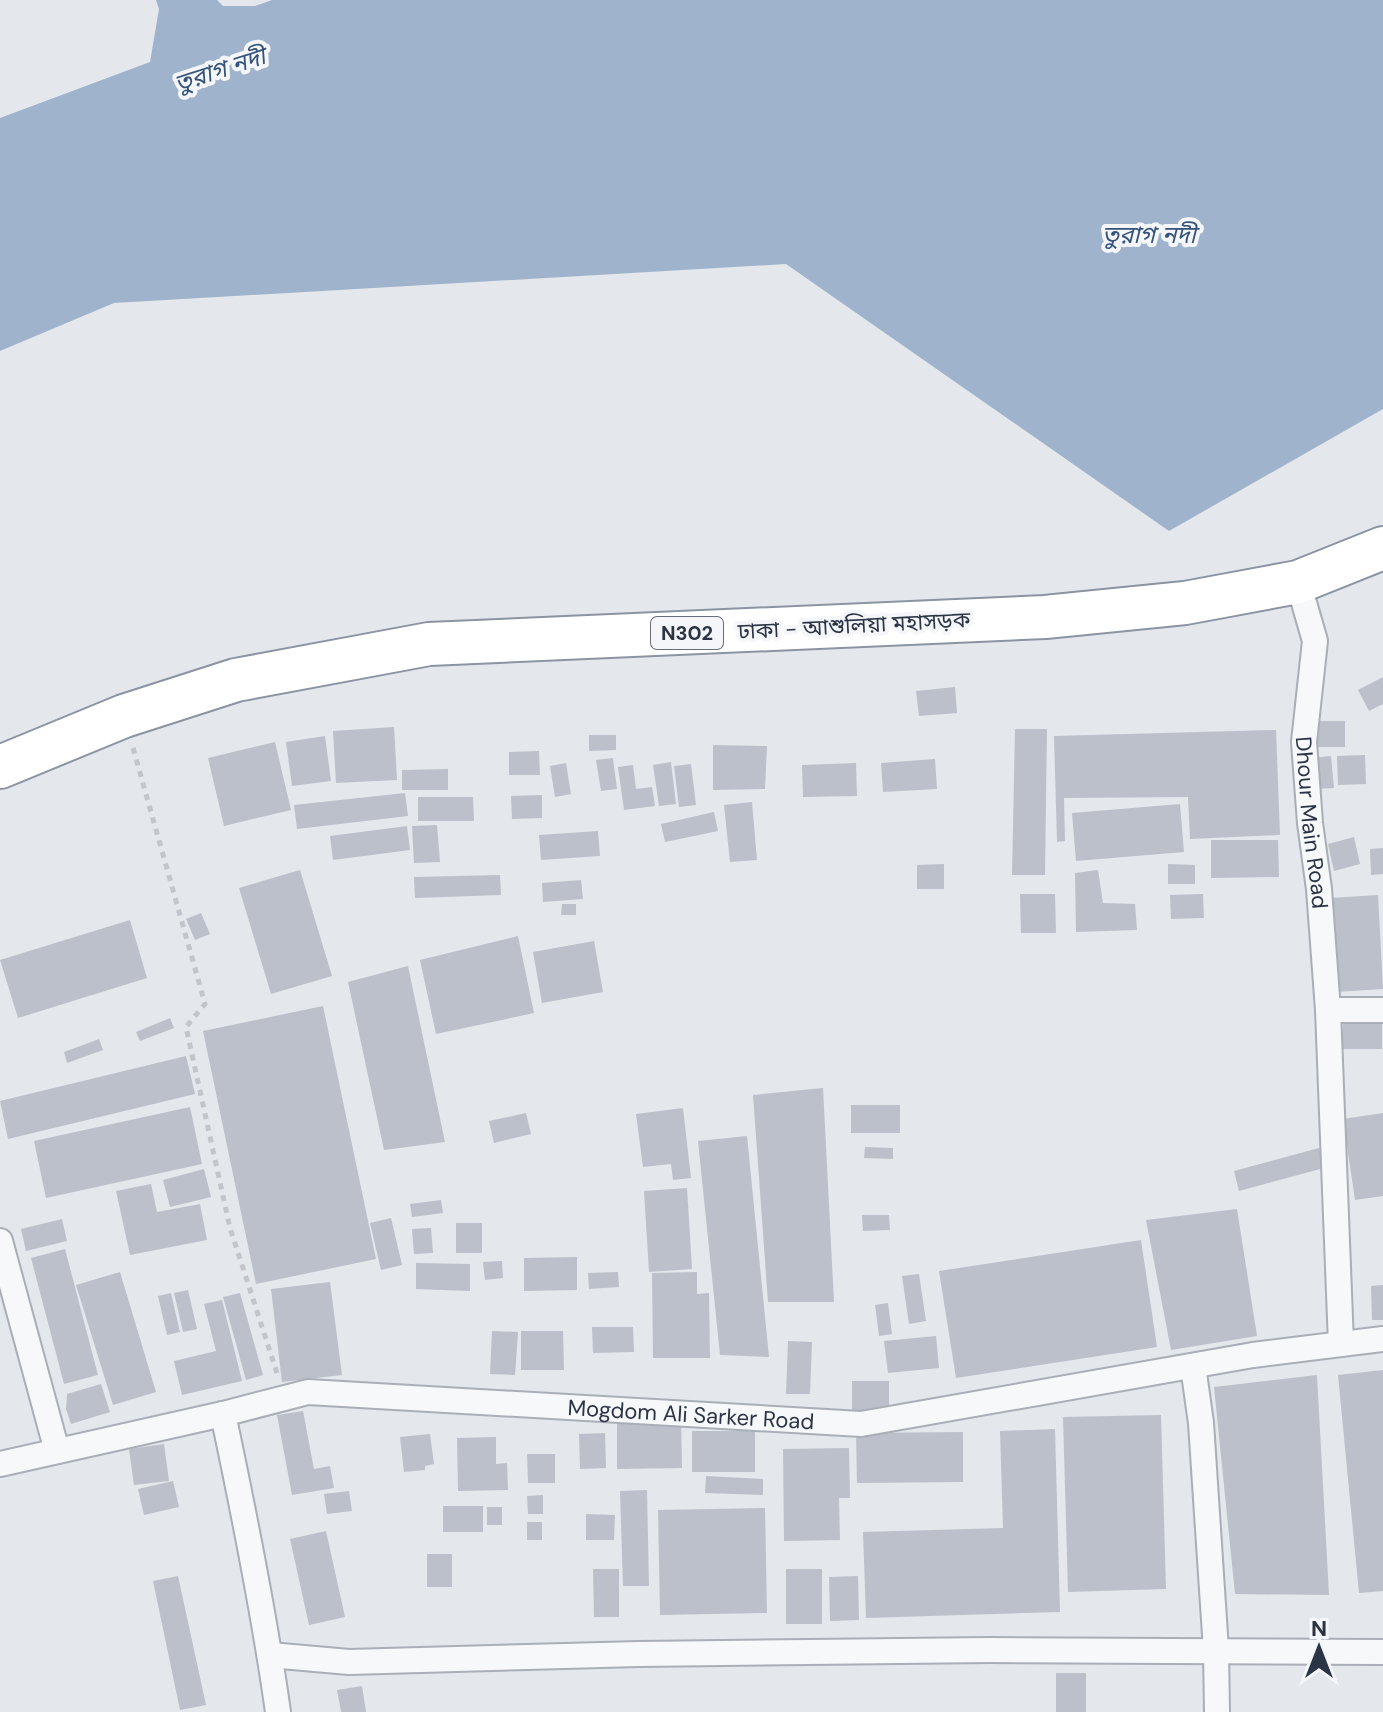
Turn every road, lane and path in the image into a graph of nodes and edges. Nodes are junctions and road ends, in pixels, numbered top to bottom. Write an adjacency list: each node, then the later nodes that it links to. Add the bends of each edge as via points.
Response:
1 (1383, 548): 2 (highway, ঢাকা - আশুলিয়া মহাসড়ক / N302)
2 (1298, 582): 3 (highway, ঢাকা - আশুলিয়া মহাসড়ক / N302, via 1185,603 1045,617 429,644 236,680); 5 (street, Dhour Main Road, via 1315,641 1304,742)
3 (124, 716): 4 (highway, ঢাকা - আশুলিয়া মহাসড়ক / N302); 11 (path, via 205,1004 186,1027 230,1228)
4 (0, 767)
5 (1328, 1010): 6 (street); 9 (street, Dhour Main Road)
6 (1383, 1010)
7 (0, 1241): 13 (street)
8 (1383, 1339): 9 (street, Mogdom Ali Sarker Road)
9 (1341, 1344): 10 (street, Mogdom Ali Sarker Road)
10 (1193, 1366): 11 (street, Mogdom Ali Sarker Road, via 861,1424 308,1392); 15 (street)
11 (285, 1397): 12 (street, Mogdom Ali Sarker Road)
12 (223, 1414): 13 (street, Mogdom Ali Sarker Road); 17 (street)
13 (57, 1451): 14 (street, Mogdom Ali Sarker Road)
14 (0, 1464)
15 (1216, 1650): 16 (street); 17 (street, via 349,1662); 19 (street)
16 (1383, 1652)
17 (270, 1655): 18 (street)
18 (278, 1712)
19 (1217, 1712)

